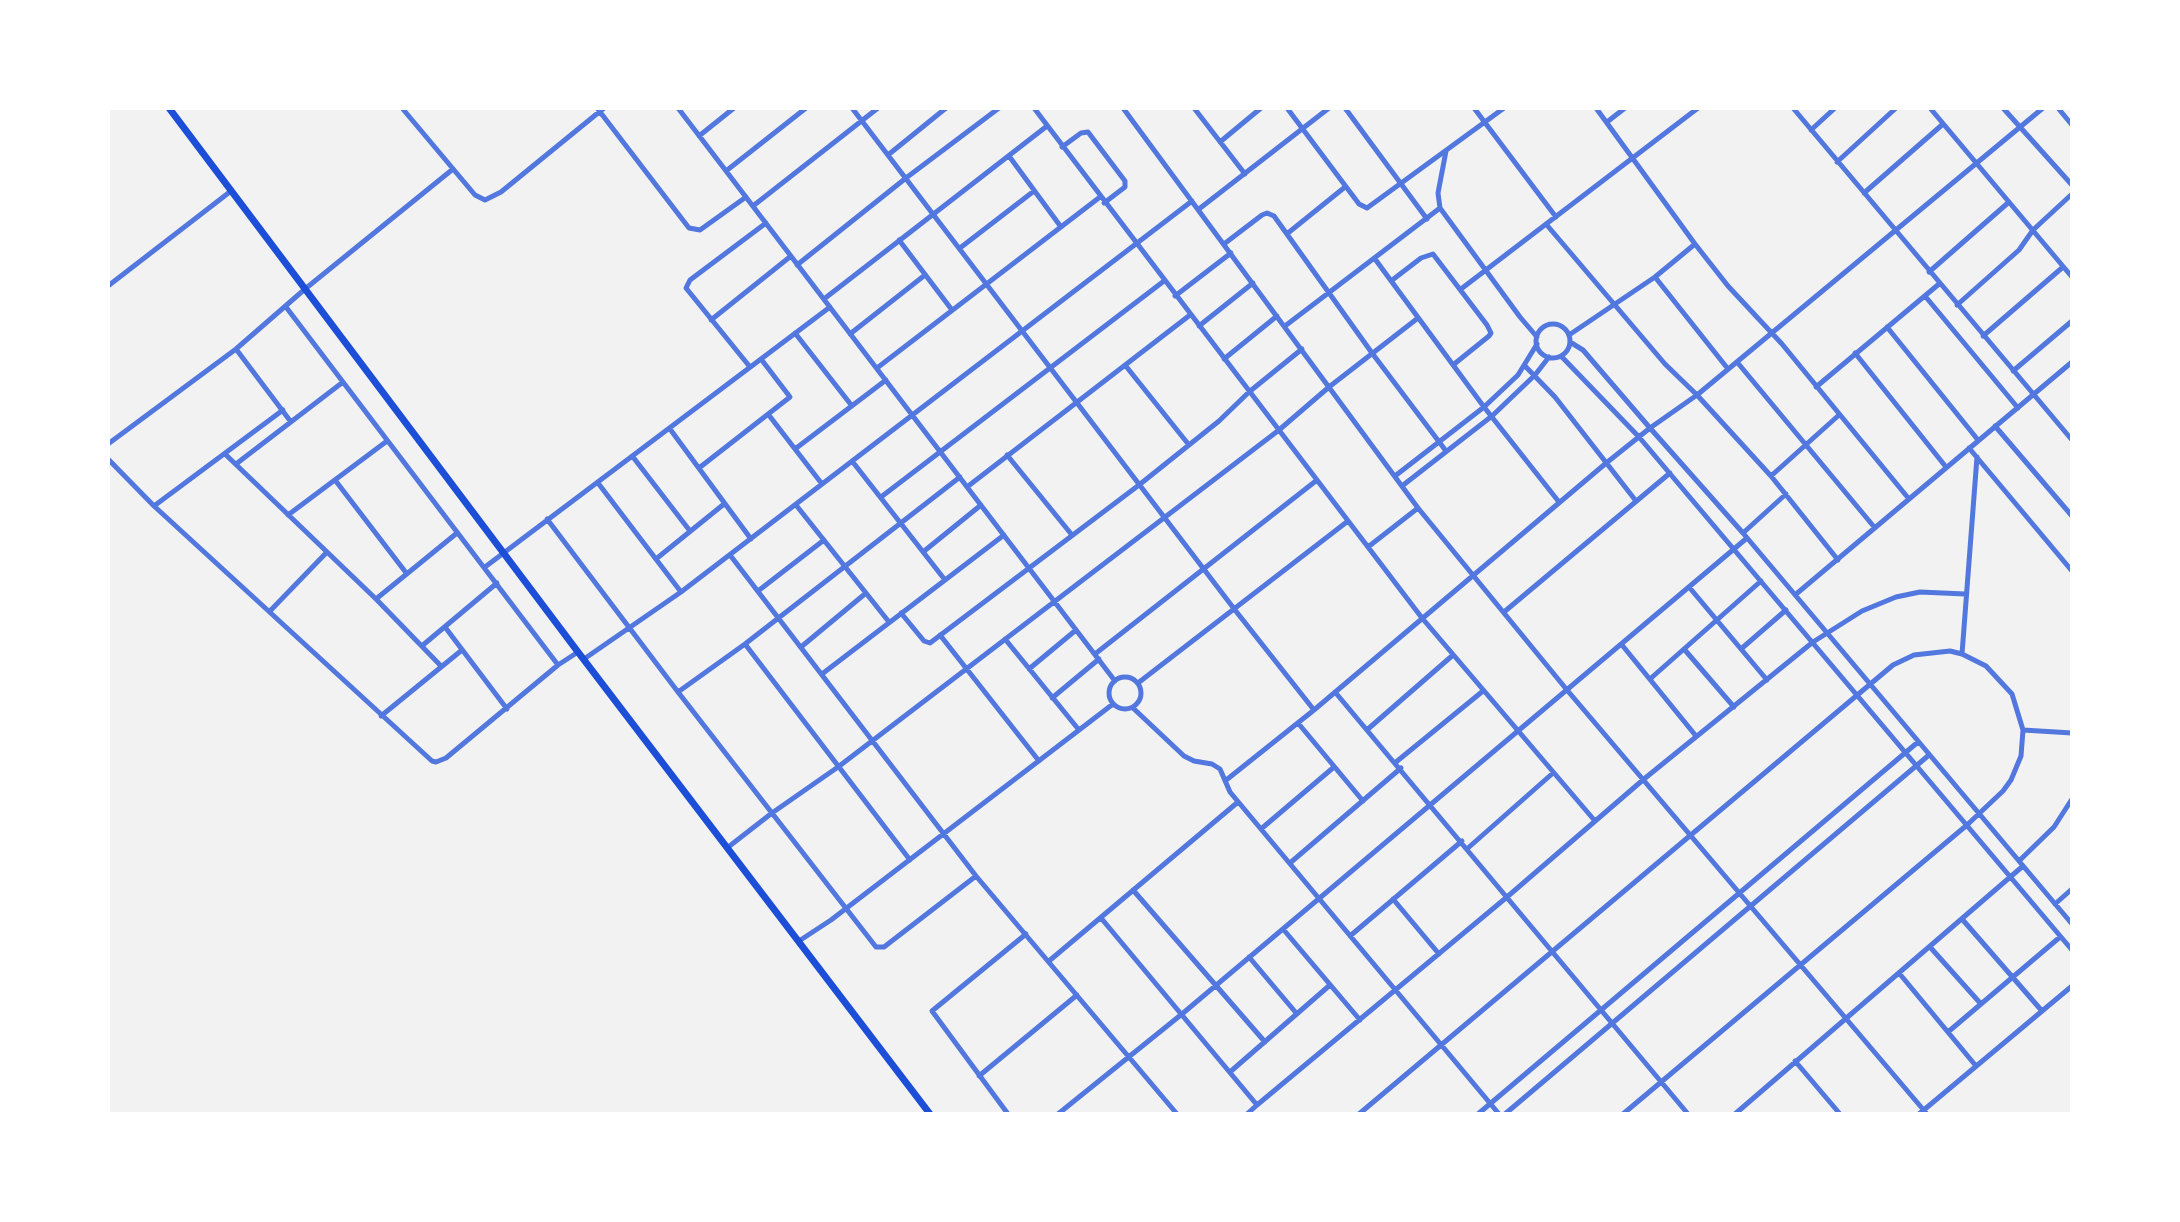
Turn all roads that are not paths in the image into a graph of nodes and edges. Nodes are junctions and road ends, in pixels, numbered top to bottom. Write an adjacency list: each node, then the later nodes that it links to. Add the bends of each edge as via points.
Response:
1 (169, 108): 56 (main road)
2 (402, 108): 49 (street)
3 (678, 108): 40 (street)
4 (734, 108): 40 (street)
5 (806, 108): 50 (street)
6 (852, 108): 31 (street)
7 (878, 108): 31 (street)
8 (946, 108): 44 (street)
9 (999, 108): 52 (street)
10 (1034, 108): 36 (street)
11 (1134, 108): 30 (street)
12 (1195, 108): 41 (street)
13 (1261, 108): 41 (street)
14 (1287, 108): 37 (street)
15 (1329, 108): 37 (street)
16 (1345, 108): 53 (street)
17 (1474, 108): 33 (street)
18 (1504, 108): 33 (street)
19 (1596, 108): 32 (street)
20 (1625, 108): 32 (street)
21 (1698, 108): 46 (street)
22 (1793, 108): 39 (street)
23 (1835, 108): 39 (street)
24 (1896, 108): 47 (street)
25 (1930, 108): 34 (street)
26 (2003, 108): 38 (street)
27 (2043, 108): 38 (street)
28 (2058, 108): 35 (street)
29 (600, 110): 49 (street, via 489,199 475,195); 60 (street, via 692,230 699,230)
30 (1125, 111): 62 (street)
31 (862, 121): 44 (street); 64 (street)
32 (1606, 122): 46 (street)
33 (1485, 123): 43 (street); 68 (street)
34 (1943, 124): 48 (street); 58 (street)
35 (2071, 125)
36 (1047, 126): 42 (street); 45 (street)
37 (1302, 128): 51 (street); 55 (street)
38 (2020, 128): 48 (street); 54 (street)
39 (1811, 130): 47 (street)
40 (699, 136): 50 (street)
41 (1220, 142): 51 (street)
42 (1062, 147): 61 (street); 61 (street, via 1088,132 1125,181 1125,187)
43 (1446, 151): 53 (street); 65 (street, via 1438,193)
44 (888, 155): 52 (street)
45 (1009, 156): 57 (street); 67 (street)
46 (1634, 159): 68 (street); 79 (street)
47 (1837, 162): 58 (street)
48 (1976, 162): 63 (street); 74 (street)
49 (453, 169): 97 (street)
50 (726, 171): 60 (street)
51 (1245, 174): 66 (street)
52 (906, 178): 67 (street); 84 (street)
53 (1400, 183): 55 (street, via 1367,208); 69 (street)
54 (2071, 185)
55 (1345, 187): 75 (street)
56 (231, 191): 96 (street); 97 (main road)
57 (1034, 191): 72 (street); 80 (street)
58 (1864, 193): 74 (street)
59 (2071, 194): 73 (street)
60 (746, 197): 64 (street)
61 (1102, 200): 72 (street); 77 (street)
62 (1192, 201): 66 (street); 77 (street)
63 (2009, 202): 73 (street); 87 (street)
64 (752, 206): 70 (street)
65 (1440, 208): 69 (street); 86 (street)
66 (1199, 209): 78 (street)
67 (934, 214): 76 (street); 80 (street)
68 (1556, 217): 71 (street)
69 (1427, 219): 83 (street)
70 (766, 223): 82 (street); 111 (street, via 688,284 687,291)
71 (1546, 224): 86 (street); 103 (street)
72 (1060, 227): 94 (street)
73 (2033, 230): 85 (street); 104 (street, via 2019,250)
74 (1895, 231): 87 (street); 117 (street)
75 (1288, 233): 78 (street, via 1267,213); 99 (street)
76 (899, 240): 88 (street); 102 (street)
77 (1136, 244): 91 (street); 116 (street)
78 (1224, 244): 81 (street)
79 (1695, 244): 89 (street); 117 (street)
80 (960, 248): 94 (street)
81 (1231, 253): 93 (street); 100 (street)
82 (791, 256): 84 (street); 111 (street)
83 (1375, 259): 92 (street); 99 (street)
84 (797, 265): 102 (street)
85 (2063, 267): 90 (street); 120 (street)
86 (1485, 271): 98 (street); 121 (street)
87 (1929, 272): 95 (street)
88 (925, 275): 107 (street); 119 (street)
89 (1655, 277): 103 (street); 140 (street)
90 (2071, 278)
91 (1164, 281): 100 (street); 139 (street)
92 (1391, 281): 98 (street, via 1429,254 1437,257); 110 (street)
93 (1253, 283): 109 (street); 113 (street)
94 (988, 284): 107 (street); 116 (street)
95 (1940, 284): 101 (street); 104 (street)
96 (108, 286)
97 (306, 289): 105 (street); 224 (main road)
98 (1461, 289): 135 (street, via 1490,333)
99 (1330, 293): 114 (street); 126 (street)
100 (1175, 296): 108 (street)
101 (1925, 296): 115 (street); 153 (street)
102 (824, 299): 106 (street)
103 (1614, 305): 122 (street); 148 (street)
104 (1957, 305): 120 (street)
105 (286, 307): 124 (street); 144 (street)
106 (830, 307): 118 (street); 119 (street)
107 (952, 310): 138 (street)
108 (1190, 315): 113 (street); 134 (street)
109 (1277, 316): 114 (street); 131 (street)
110 (1418, 318): 126 (street); 135 (street)
111 (711, 320): 137 (street)
112 (2071, 321): 141 (street)
113 (1199, 326): 131 (street)
114 (1285, 327): 125 (street)
115 (1887, 327): 127 (street); 165 (street)
116 (1023, 331): 139 (street); 157 (street)
117 (1771, 332): 132 (street); 146 (street)
118 (795, 333): 130 (street); 151 (street)
119 (850, 334): 138 (street)
120 (1983, 336): 141 (street)
121 (1537, 337): 122 (street, via 1547,325 1556,324); 123 (street)
122 (1570, 338): 128 (street, via 1569,348); 161 (street)
123 (1537, 344): 129 (street); 136 (street)
124 (236, 349): 154 (street); 169 (street)
125 (1302, 349): 145 (street); 147 (street)
126 (1372, 353): 145 (street); 168 (street)
127 (1855, 353): 146 (street); 184 (street)
128 (1561, 356): 129 (street); 164 (street)
129 (1549, 357): 142 (street)
130 (761, 359): 137 (street); 155 (street, via 790,397)
131 (1224, 359): 147 (street)
132 (1737, 362): 140 (street); 171 (street)
133 (2071, 362): 149 (street)
134 (1125, 365): 150 (street); 170 (street)
135 (1453, 365): 152 (street)
136 (1525, 366): 142 (street); 152 (street)
137 (750, 367): 162 (street)
138 (877, 368): 143 (street)
139 (1050, 368): 150 (street); 174 (street)
140 (1728, 369): 148 (street)
141 (2013, 371): 149 (street)
142 (1535, 375): 158 (street); 183 (street)
143 (886, 380): 151 (street); 157 (street)
144 (343, 382): 159 (street); 167 (street)
145 (1329, 387): 163 (street); 187 (street)
146 (1816, 387): 156 (street)
147 (1250, 392): 163 (street); 170 (street)
148 (1697, 395): 161 (street); 188 (street)
149 (2033, 395): 153 (street); 166 (street)
150 (1076, 403): 177 (street); 194 (street)
151 (852, 406): 173 (street)
152 (1484, 407): 158 (street); 168 (street)
153 (2018, 408): 160 (street)
154 (283, 410): 159 (street); 176 (street)
155 (768, 414): 173 (street); 185 (street)
156 (1839, 415): 171 (street); 199 (street)
157 (913, 416): 174 (street); 181 (street)
158 (1492, 416): 175 (street); 201 (street)
159 (291, 422): 182 (street)
160 (1995, 426): 165 (street); 208 (street)
161 (1650, 428): 164 (street); 218 (street)
162 (670, 429): 178 (street); 185 (street)
163 (1279, 430): 191 (street); 209 (street)
164 (1639, 437): 183 (street); 186 (street)
165 (1978, 440): 172 (street)
166 (2071, 440)
167 (387, 441): 190 (street); 215 (street)
168 (1439, 442): 175 (street); 187 (street)
169 (108, 444)
170 (1189, 445): 194 (street)
171 (1806, 445): 188 (street); 213 (street)
172 (1969, 448): 179 (street); 184 (street)
173 (795, 449): 193 (street)
174 (940, 451): 189 (street); 198 (street)
175 (1446, 452): 195 (street)
176 (225, 454): 182 (street); 205 (street)
177 (1007, 455): 196 (street); 217 (street)
178 (633, 457): 192 (street); 214 (street)
179 (1977, 457): 233 (street); 243 (street)
180 (108, 459): 205 (street)
181 (852, 461): 193 (street); 198 (street)
182 (236, 464): 207 (street)
183 (1605, 464): 200 (street); 201 (street)
184 (1946, 467): 199 (street)
185 (699, 468): 202 (street)
186 (1670, 473): 200 (street); 222 (street)
187 (1395, 476): 195 (street)
188 (1770, 476): 197 (street)
189 (960, 477): 196 (street); 212 (street)
190 (335, 480): 207 (street); 234 (street)
191 (1317, 480): 211 (street); 232 (street)
192 (598, 483): 210 (street); 227 (street)
193 (822, 484): 203 (street)
194 (1139, 485): 209 (street); 217 (street)
195 (1402, 486): 206 (street)
196 (967, 487): 204 (street)
197 (1786, 494): 218 (street); 228 (street)
198 (881, 497): 212 (street)
199 (1909, 499): 213 (street)
200 (1636, 501): 250 (street)
201 (1559, 502): 235 (street)
202 (724, 504): 214 (street); 219 (street)
203 (796, 505): 219 (street); 220 (street)
204 (981, 505): 216 (street); 225 (street)
205 (154, 506): 249 (street)
206 (1418, 508): 221 (street); 235 (street)
207 (288, 515): 223 (street)
208 (2071, 516)
209 (1163, 517): 232 (street); 246 (street)
210 (547, 519): 224 (street); 257 (street)
211 (1348, 521): 221 (street); 247 (street)
212 (901, 523): 225 (street); 229 (street)
213 (1875, 528): 228 (street)
214 (690, 531): 227 (street)
215 (457, 533): 230 (street); 234 (street)
216 (1004, 535): 231 (street); 236 (street)
217 (1072, 535): 231 (street)
218 (1745, 535): 222 (street); 244 (street)
219 (751, 539): 226 (street)
220 (824, 540): 229 (street); 240 (street)
221 (1368, 547): 253 (street)
222 (1734, 549): 237 (street); 239 (street)
223 (327, 552): 245 (street); 249 (street)
224 (504, 552): 230 (street); 270 (main road)
225 (923, 552): 236 (street)
226 (730, 555): 240 (street); 241 (street)
227 (656, 559): 241 (street)
228 (1838, 560): 244 (street)
229 (845, 566): 242 (street); 252 (street)
230 (485, 568): 238 (street)
231 (1029, 568): 246 (street); 260 (street)
232 (1204, 570): 247 (street); 273 (street)
233 (2071, 571)
234 (407, 574): 245 (street)
235 (1472, 574): 250 (street); 253 (street)
236 (945, 580): 251 (street)
237 (1762, 581): 248 (street); 254 (street)
238 (497, 583): 256 (street); 275 (street)
239 (1689, 587): 254 (street); 265 (street)
240 (758, 591): 252 (street)
241 (681, 592): 257 (street)
242 (866, 593): 255 (street); 266 (street)
243 (1965, 594): 259 (street, via 1920,592 1896,597 1862,611); 271 (street)
244 (1795, 595): 259 (street)
245 (376, 599): 264 (street)
246 (1055, 601): 258 (street); 261 (street)
247 (1235, 610): 283 (street); 295 (street)
248 (1786, 610): 262 (street); 268 (street)
249 (270, 611): 296 (street)
250 (1504, 612): 285 (street)
251 (901, 613): 255 (street); 260 (street, via 925,643)
252 (779, 618): 263 (street); 266 (street)
253 (1422, 618): 272 (street); 288 (street)
254 (1717, 621): 267 (street); 268 (street)
255 (889, 622): 279 (street)
256 (445, 627): 264 (street); 269 (street)
257 (629, 627): 274 (street); 287 (street)
258 (1076, 630): 273 (street); 278 (street)
259 (1827, 634): 262 (street); 284 (street)
260 (940, 635): 277 (street)
261 (1005, 639): 277 (street); 278 (street)
262 (1813, 642): 281 (street); 289 (street)
263 (745, 644): 287 (street); 310 (street)
264 (423, 645): 276 (street)
265 (1622, 645): 280 (street); 285 (street)
266 (801, 647): 279 (street)
267 (1684, 649): 280 (street); 292 (street)
268 (1741, 649): 281 (street)
269 (462, 650): 276 (street); 294 (street)
270 (578, 652): 274 (main road); 275 (street)
271 (1962, 654): 284 (street, via 1914,655 1893,665); 300 (street, via 1986,666 2005,684 2017,705)
272 (1453, 655): 286 (street); 298 (street)
273 (1097, 657): 282 (street); 290 (street)
274 (584, 659): 329 (main road)
275 (558, 665): 294 (street)
276 (441, 666): 296 (street)
277 (967, 668): 304 (street); 308 (street)
278 (1030, 669): 290 (street)
279 (822, 674): 304 (street)
280 (1650, 679): 303 (street)
281 (1767, 680): 292 (street)
282 (1115, 681): 283 (street, via 1124,677); 291 (street, via 1110,689)
283 (1138, 683): 293 (street, via 1141,697)
284 (1870, 685): 289 (street); 305 (street)
285 (1567, 690): 301 (street); 315 (street)
286 (1483, 691): 301 (street); 309 (street)
287 (678, 692): 321 (street)
288 (1335, 692): 295 (street); 298 (street)
289 (1856, 697): 306 (street); 327 (street)
290 (1052, 698): 299 (street)
291 (1113, 704): 293 (street); 299 (street)
292 (1734, 707): 303 (street)
293 (1133, 708): 316 (street, via 1178,752 1216,766)
294 (507, 709): 296 (street, via 436,762)
295 (1314, 710): 297 (street)
296 (381, 716)
297 (1298, 723): 311 (street); 316 (street)
298 (1368, 729): 309 (street)
299 (1079, 730): 308 (street)
300 (2023, 730): 302 (street); 322 (street, via 2021,756 2011,780)
301 (1517, 732): 314 (street); 320 (street)
302 (2071, 733)
303 (1696, 736): 315 (street)
304 (872, 740): 310 (street); 326 (street)
305 (1918, 742): 306 (street); 307 (street)
306 (1904, 753): 312 (street); 338 (street)
307 (1929, 755): 312 (street); 322 (street)
308 (1039, 761): 326 (street)
309 (1396, 762): 313 (street)
310 (838, 767): 321 (street); 331 (street)
311 (1334, 767): 318 (street); 325 (street)
312 (1915, 767): 324 (street); 343 (street)
313 (1401, 768): 318 (street); 320 (street)
314 (1553, 773): 323 (street); 330 (street)
315 (1644, 779): 323 (street); 327 (street)
316 (1225, 781): 319 (street)
317 (2071, 799): 333 (street, via 2054,827)
318 (1363, 801): 332 (street)
319 (1238, 802): 325 (street); 337 (street)
320 (1431, 804): 328 (street); 340 (street)
321 (772, 813): 329 (street); 344 (street)
322 (1979, 813): 324 (street); 333 (street)
323 (1595, 821): 339 (street)
324 (1967, 825): 335 (street); 359 (street)
325 (1261, 829): 332 (street)
326 (942, 834): 331 (street); 334 (street)
327 (1690, 834): 338 (street); 355 (street)
328 (1462, 841): 330 (street); 341 (street)
329 (727, 848): 352 (main road)
330 (1468, 848): 339 (street)
331 (910, 860): 344 (street)
332 (1290, 863): 340 (street)
333 (2021, 864): 335 (street); 342 (street)
334 (976, 876): 344 (street, via 881,948); 349 (street)
335 (2010, 877): 346 (street); 351 (street)
336 (2071, 889): 342 (street)
337 (1133, 890): 345 (street); 362 (street)
338 (1740, 893): 343 (street); 368 (street)
339 (1507, 897): 355 (street); 356 (street)
340 (1319, 898): 348 (street); 350 (street)
341 (1393, 899): 350 (street); 356 (street)
342 (2055, 904): 347 (street)
343 (1751, 906): 359 (street); 374 (street)
344 (846, 909): 352 (street)
345 (1101, 918): 358 (street); 370 (street)
346 (1962, 919): 353 (street); 361 (street)
347 (2071, 924)
348 (1283, 929): 357 (street); 363 (street)
349 (1026, 934): 358 (street); 382 (street, via 932,1011)
350 (1350, 936): 365 (street)
351 (2060, 937): 354 (street); 361 (street)
352 (799, 941): 389 (main road)
353 (1930, 947): 360 (street); 367 (street)
354 (2071, 950)
355 (1553, 951): 368 (street); 377 (street)
356 (1439, 954): 365 (street)
357 (1249, 957): 362 (street); 371 (street)
358 (1049, 961): 366 (street)
359 (1801, 964): 372 (street); 383 (street)
360 (1899, 973): 372 (street); 375 (street)
361 (2012, 977): 367 (street); 369 (street)
362 (1216, 985): 370 (street); 376 (street)
363 (1330, 985): 371 (street); 373 (street)
364 (2071, 986): 369 (street)
365 (1395, 990): 373 (street); 377 (street)
366 (1077, 995): 378 (street); 382 (street)
367 (1981, 1004): 375 (street)
368 (1600, 1010): 374 (street); 384 (street)
369 (2042, 1011): 380 (street)
370 (1182, 1014): 378 (street); 381 (street)
371 (1297, 1014): 376 (street)
372 (1846, 1018): 379 (street); 387 (street)
373 (1360, 1020): 385 (street)
374 (1611, 1024): 383 (street); 396 (street)
375 (1948, 1032): 380 (street)
376 (1265, 1042): 381 (street)
377 (1441, 1045): 384 (street); 393 (street)
378 (1129, 1057): 388 (street); 391 (street)
379 (1795, 1061): 386 (street); 399 (street)
380 (1976, 1066): 387 (street)
381 (1230, 1072): 385 (street)
382 (979, 1076): 390 (street)
383 (1661, 1082): 397 (street); 398 (street)
384 (1490, 1103): 394 (street); 395 (street)
385 (1257, 1105): 392 (street)
386 (1834, 1107): 400 (street); 401 (street)
387 (1923, 1112)
388 (1177, 1113)
389 (930, 1114)
390 (1008, 1114)
391 (1058, 1114)
392 (1247, 1114)
393 (1359, 1114)
394 (1478, 1114)
395 (1499, 1114)
396 (1505, 1114)
397 (1623, 1114)
398 (1688, 1114)
399 (1735, 1114)
400 (1827, 1114)
401 (1840, 1114)

